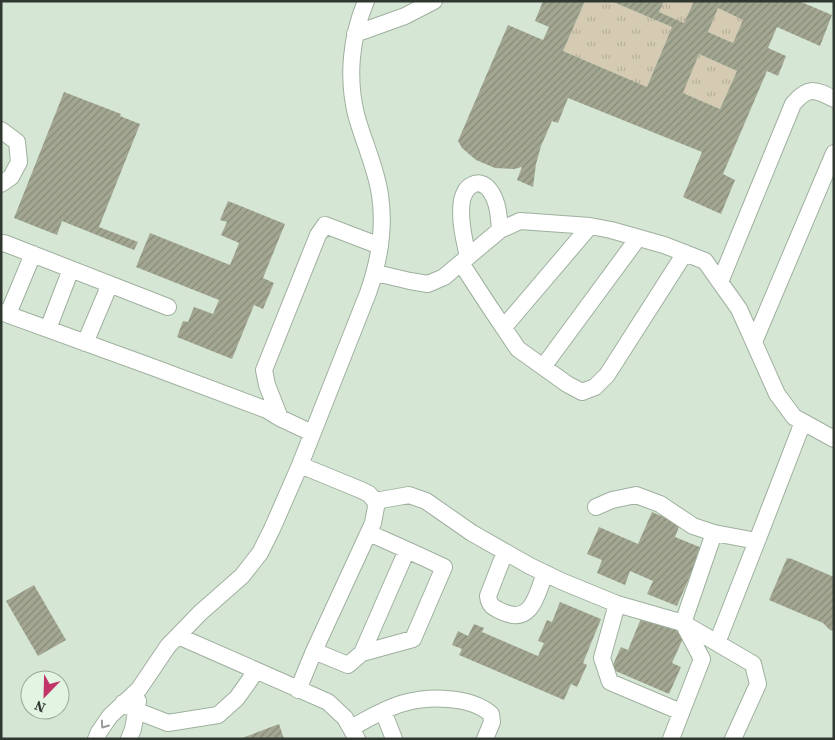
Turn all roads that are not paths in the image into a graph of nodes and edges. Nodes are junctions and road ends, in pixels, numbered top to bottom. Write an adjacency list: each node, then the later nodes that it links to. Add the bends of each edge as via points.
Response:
1 (366, 1): 3 (street)
2 (434, 1): 3 (street, via 405,16)
3 (355, 34): 12 (street, via 351,88 380,195)
4 (834, 99): 18 (street, via 809,91 793,104)
5 (1, 130): 7 (street, via 17,142 19,162 11,177)
6 (834, 154): 25 (street)
7 (1, 184)
8 (590, 226): 9 (street, via 520,221); 10 (street); 22 (street)
9 (500, 230): 15 (street); 15 (street, via 496,203 490,190 476,183 467,187 460,215)
10 (638, 238): 13 (street); 26 (street)
11 (1, 244): 14 (street)
12 (380, 246): 17 (street); 27 (street, via 325,225 318,235 264,370)
13 (685, 253): 18 (street, via 705,261); 26 (street, via 608,375 595,388 582,392)
14 (32, 254): 16 (street); 21 (street)
15 (464, 260): 17 (street, via 444,277 428,284); 22 (street)
16 (71, 269): 19 (street); 23 (street)
17 (376, 273): 29 (street)
18 (720, 282): 25 (street, via 739,309)
19 (110, 284): 20 (street); 24 (street)
20 (168, 306)
21 (5, 313): 23 (street)
22 (504, 328): 26 (street, via 518,348)
23 (48, 329): 24 (street)
24 (85, 342): 27 (street, via 268,410)
25 (754, 342): 28 (street, via 777,394 794,417)
26 (543, 368)
27 (280, 418): 29 (street)
28 (803, 422): 30 (street); 36 (street)
29 (312, 433): 31 (street)
30 (834, 439)
31 (300, 465): 32 (street, via 361,490); 42 (street, via 256,559)
32 (375, 501): 34 (street); 38 (street, via 409,496 426,501)
33 (596, 507): 35 (street, via 636,495 660,504 693,526)
34 (369, 533): 37 (street); 44 (street)
35 (714, 533): 36 (street); 41 (street)
36 (757, 542): 43 (street)
37 (407, 550): 45 (street); 45 (street, via 444,567 413,639)
38 (505, 552): 39 (street); 39 (street, via 488,596 492,607 512,616 525,613 532,606)
39 (545, 573): 40 (street)
40 (617, 604): 41 (street); 50 (street, via 602,658 610,682)
41 (683, 624): 43 (street); 50 (street, via 702,659)
42 (178, 636): 46 (street); 48 (street, via 168,646)
43 (717, 643): 57 (street, via 753,664 758,684)
44 (314, 651): 45 (street, via 348,666); 47 (street)
45 (362, 653)
46 (256, 671): 47 (street); 48 (street, via 237,698 218,715 168,723)
47 (298, 690): 51 (street, via 328,702 345,718)
48 (130, 707): 52 (street, one-way to 52, via 110,716); 53 (street, via 133,729)
49 (383, 711): 51 (street); 54 (street); 55 (street, via 427,699 472,704 491,714 492,722)
50 (681, 712): 56 (street)
51 (354, 734)
52 (96, 739)
53 (129, 739)
54 (394, 739)
55 (485, 739)
56 (671, 739)
57 (733, 739)

